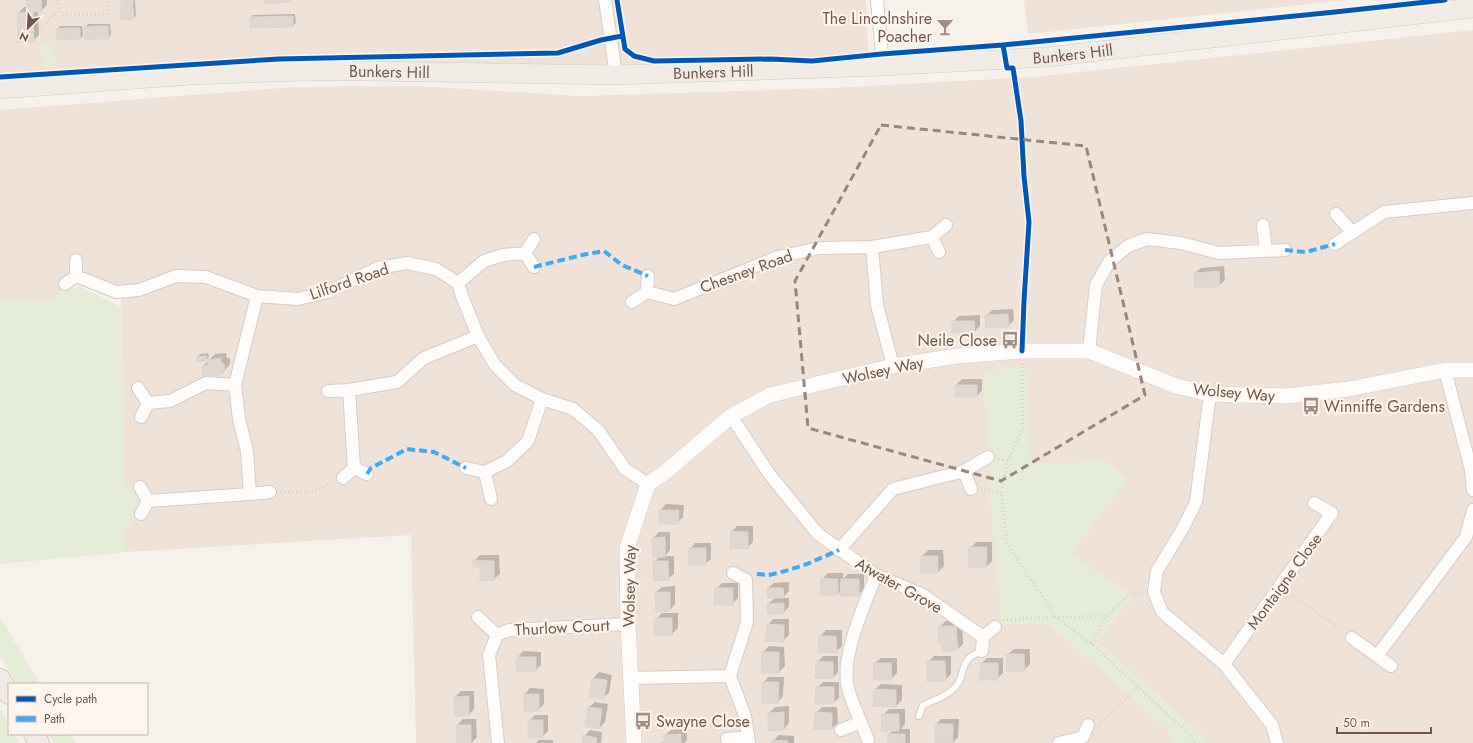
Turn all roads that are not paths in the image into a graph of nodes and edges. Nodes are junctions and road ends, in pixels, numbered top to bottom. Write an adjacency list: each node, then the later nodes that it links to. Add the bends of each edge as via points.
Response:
1 (605, 0): 5 (street)
2 (877, 0): 4 (street)
3 (1473, 8): 4 (main road, Bunkers Hill, via 1047,57)
4 (883, 66): 5 (main road, Bunkers Hill)
5 (616, 75): 6 (main road, Bunkers Hill, via 301,71 190,74)
6 (0, 89)
7 (1473, 203): 11 (street, via 1384,212)
8 (1336, 214): 11 (street)
9 (946, 225): 12 (street)
10 (1263, 225): 17 (street)
11 (1352, 232): 14 (street)
12 (932, 237): 15 (street, Chesney Road); 18 (street)
13 (534, 239): 19 (street)
14 (1335, 244)
15 (872, 247): 26 (street, Chesney Road, via 818,248 778,257 674,299); 31 (street, via 878,305)
16 (1285, 250): 17 (street)
17 (1266, 251): 30 (street, via 1219,253 1182,243 1147,239 1128,246 1109,262 1096,285)
18 (939, 252)
19 (525, 253): 21 (street); 24 (street, via 503,255 484,261)
20 (76, 260): 22 (street)
21 (534, 267)
22 (76, 276): 25 (street); 27 (street, Lilford Road, via 116,292 139,290 176,276 206,277)
23 (648, 276): 26 (street)
24 (458, 283): 27 (street, Lilford Road, via 436,269 407,263 378,268 328,292 298,299); 29 (street)
25 (65, 284)
26 (647, 292): 28 (street)
27 (257, 296): 34 (street)
28 (632, 302)
29 (478, 336): 36 (street, via 424,358 396,382); 39 (street, via 495,365 516,385)
30 (1089, 351): 31 (street, Wolsey Way, via 1022,351 957,356); 38 (street, Wolsey Way, via 1176,386)
31 (893, 366): 41 (street, Wolsey Way, via 770,395)
32 (1445, 370): 33 (street, Wolsey Way); 38 (street, Wolsey Way, via 1349,389 1286,396); 53 (street, via 1471,470)
33 (1473, 370)
34 (235, 385): 40 (street, via 206,383 170,401); 55 (street, via 239,419 247,451)
35 (138, 388): 40 (street)
36 (349, 390): 37 (street); 44 (street)
37 (328, 391)
38 (1210, 394): 74 (street, via 1196,502 1157,571 1154,592 1162,612)
39 (542, 400): 47 (street, via 528,441 507,461); 50 (street, via 573,409 598,430 625,469)
40 (148, 403): 42 (street)
41 (731, 416): 50 (street, Wolsey Way); 61 (street, Atwater Grove, via 770,475 818,534)
42 (141, 417)
43 (988, 457): 46 (street)
44 (354, 468): 48 (street); 49 (street)
45 (466, 468): 47 (street)
46 (964, 471): 52 (street); 61 (street, via 893,489)
47 (485, 472): 56 (street)
48 (367, 474)
49 (343, 478)
50 (648, 484): 67 (street, Wolsey Way, via 627,548)
51 (140, 487): 57 (street)
52 (971, 489)
53 (1473, 490)
54 (270, 492): 55 (street)
55 (250, 494): 57 (street)
56 (491, 499)
57 (148, 501): 60 (street)
58 (1314, 503): 74 (street, Montaigne Close, via 1332,513)
59 (1473, 510): 73 (street, via 1466,536)
60 (141, 514)
61 (839, 550): 64 (street, Atwater Grove)
62 (733, 573): 65 (street)
63 (757, 574): 65 (street)
64 (876, 575): 70 (street, Atwater Grove, via 923,595); 81 (street, via 846,661 848,687)
65 (746, 580): 76 (street, via 747,622)
66 (478, 617): 69 (street, Thurlow Court)
67 (628, 624): 69 (street, Thurlow Court, via 509,630); 77 (street, Wolsey Way)
68 (995, 627): 70 (street)
69 (497, 635): 88 (street, Thurlow Court, via 489,655)
70 (983, 637): 72 (street)
71 (1352, 638): 73 (street)
72 (982, 651): 80 (lane, via 970,655 960,680 948,695 923,705)
73 (1377, 656): 75 (street)
74 (1224, 664): 91 (street, via 1272,725)
75 (1391, 666)
76 (730, 676): 77 (street); 85 (street, via 745,716)
77 (631, 678): 89 (street, Wolsey Way)
78 (0, 679): 79 (highway)
79 (8, 692)
80 (919, 716)
81 (861, 722): 83 (street); 86 (street)
82 (1088, 725): 87 (street)
83 (842, 730)
84 (728, 739): 85 (street)
85 (748, 740)
86 (868, 740)
87 (1087, 740): 90 (street)
88 (498, 743)
89 (634, 743)
90 (1059, 743)
91 (1277, 743)

